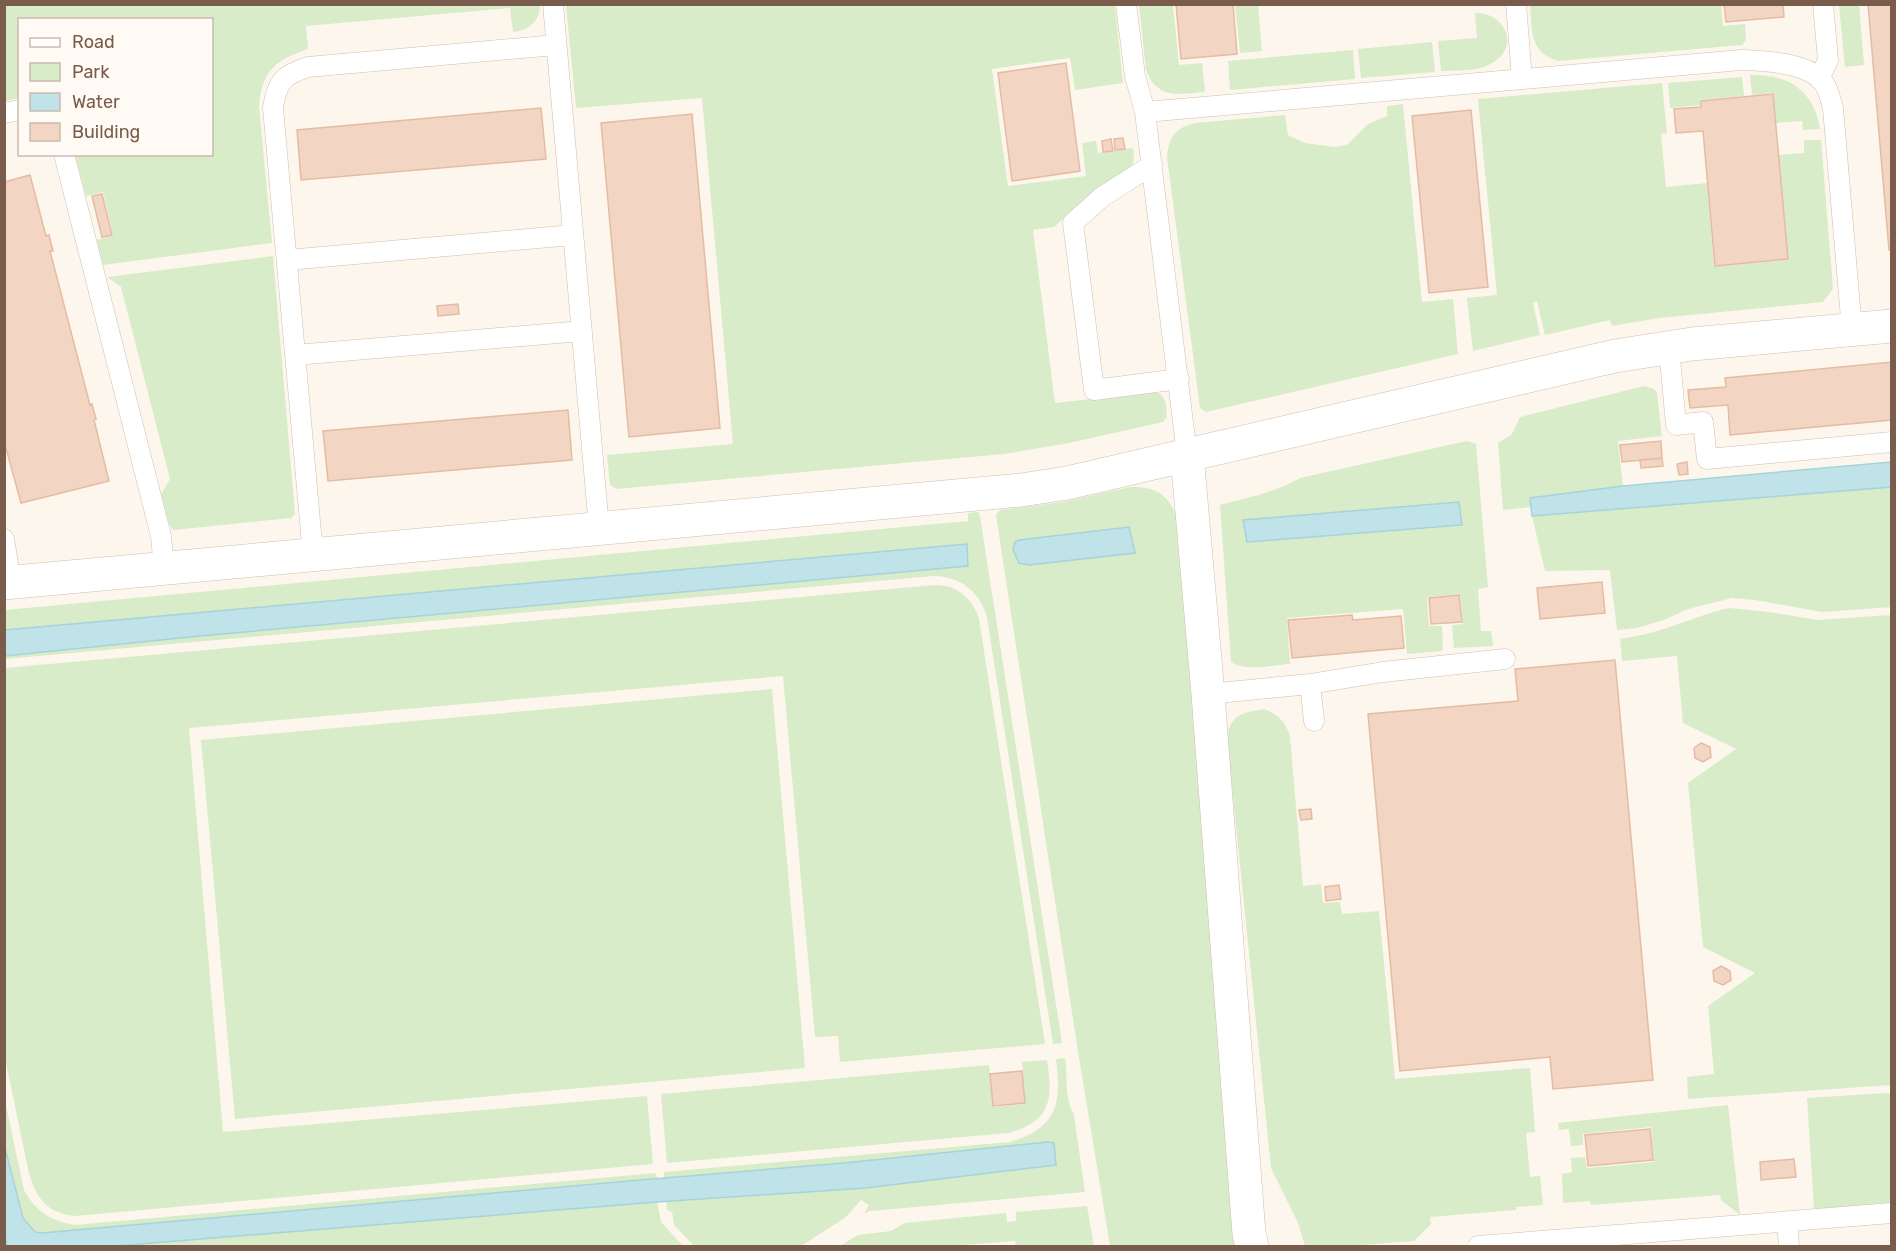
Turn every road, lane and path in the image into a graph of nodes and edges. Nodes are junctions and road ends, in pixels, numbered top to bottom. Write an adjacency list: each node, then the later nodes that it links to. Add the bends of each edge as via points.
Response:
1 (553, 4): 5 (lane)
2 (1126, 4): 8 (lane, via 1135,76)
3 (1516, 4): 6 (lane)
4 (1823, 4): 7 (lane, via 1828,60)
5 (556, 45): 11 (lane); 12 (lane, via 308,67 281,81 273,108)
6 (1522, 79): 7 (lane, via 1741,60 1782,62 1807,70); 8 (lane)
7 (1819, 79): 14 (lane, via 1825,84 1833,108)
8 (1145, 112): 10 (lane)
9 (65, 156): 24 (lane, via 161,536)
10 (1152, 165): 18 (lane); 18 (lane, via 1102,197 1073,223 1094,390)
11 (573, 235): 12 (lane); 15 (lane)
12 (286, 260): 17 (lane)
13 (1892, 326): 14 (street)
14 (1852, 330): 16 (street)
15 (582, 331): 17 (lane); 21 (lane)
16 (1669, 348): 19 (lane, via 1676,424 1703,422 1707,459); 20 (street, via 1609,357)
17 (295, 355): 23 (lane)
18 (1179, 379): 20 (lane)
19 (1892, 442)
20 (1187, 455): 21 (street, via 1021,490); 28 (street)
21 (599, 528): 23 (street)
22 (4, 539): 25 (lane)
23 (313, 555): 24 (street)
24 (164, 568): 25 (street)
25 (8, 583)
26 (1505, 659): 27 (lane)
27 (1310, 684): 28 (lane); 29 (lane)
28 (1208, 694): 33 (street)
29 (1314, 721)
30 (1892, 1213): 31 (lane)
31 (1787, 1222): 32 (lane); 35 (lane)
32 (1628, 1240): 34 (lane)
33 (1252, 1246)
34 (1478, 1246)
35 (1789, 1246)

